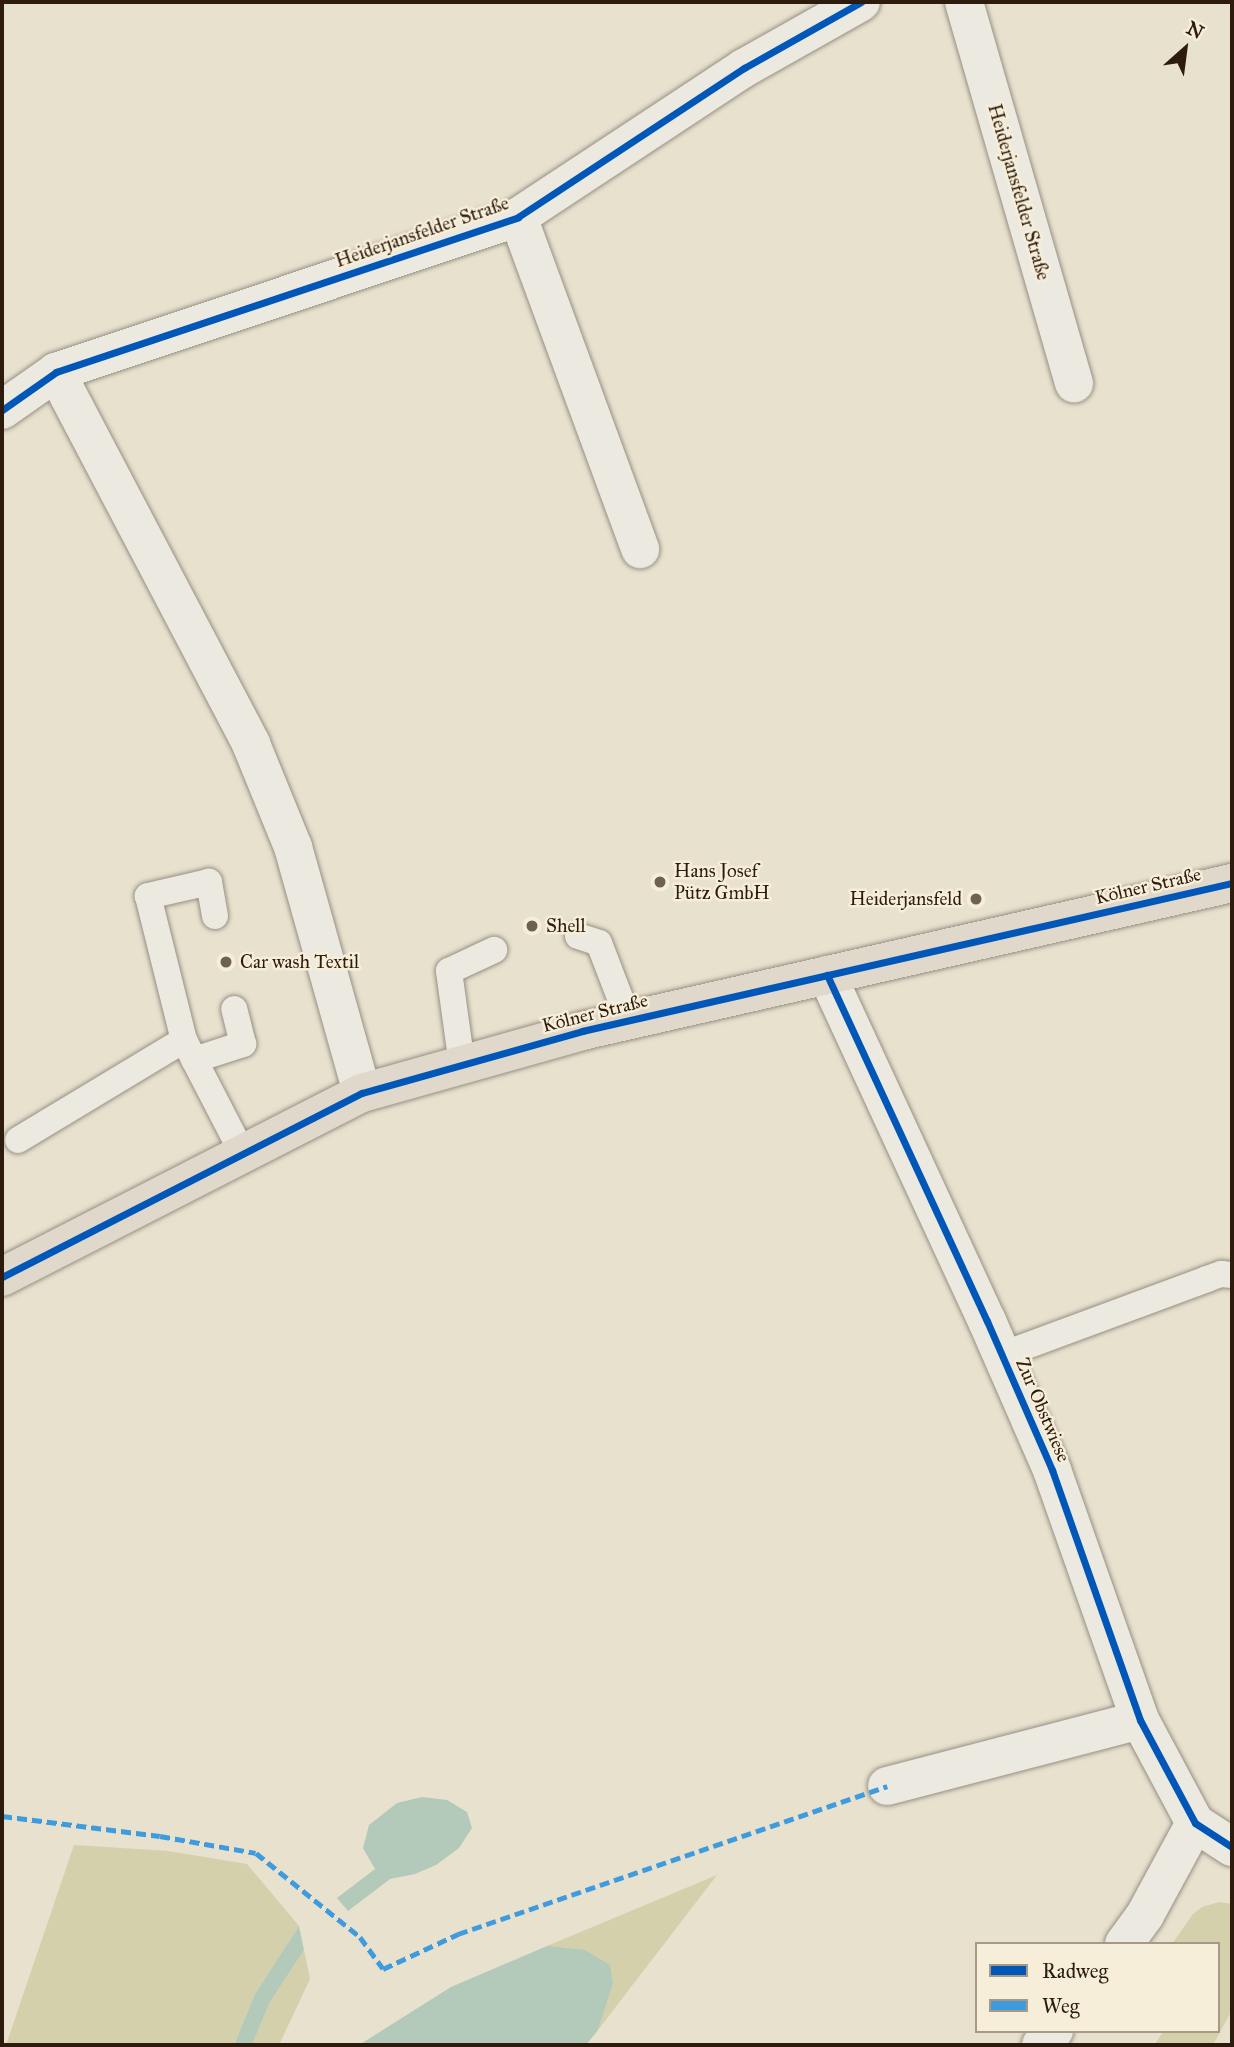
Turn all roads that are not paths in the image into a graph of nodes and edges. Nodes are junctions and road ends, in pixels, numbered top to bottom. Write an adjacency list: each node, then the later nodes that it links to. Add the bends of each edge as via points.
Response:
1 (861, 2): 3 (street, Heiderjansfelder Straße, via 744,68)
2 (964, 2): 5 (street, Heiderjansfelder Straße)
3 (518, 217): 4 (street, Heiderjansfelder Straße); 7 (street, Heiderjansfelder Straße)
4 (56, 372): 6 (street, Heiderjansfelder Straße); 17 (street, via 251,744 293,847)
5 (1074, 383)
6 (2, 410)
7 (640, 549)
8 (1232, 883): 12 (main road, Kölner Straße)
9 (215, 916): 15 (lane, via 209,882 148,896)
10 (578, 936): 14 (lane, via 599,943)
11 (494, 950): 16 (lane, via 449,971)
12 (827, 975): 14 (main road, Kölner Straße); 22 (street, Zur Obstwiese)
13 (234, 1009): 15 (lane, via 243,1044)
14 (629, 1021): 16 (main road, Kölner Straße)
15 (189, 1050): 18 (lane); 19 (lane)
16 (462, 1065): 17 (main road, Kölner Straße)
17 (362, 1093): 19 (main road, Kölner Straße)
18 (18, 1140)
19 (244, 1156): 21 (main road, Kölner Straße)
20 (1232, 1275): 22 (lane, via 1221,1274)
21 (2, 1277)
22 (1002, 1355): 23 (street, Zur Obstwiese, via 1052,1470)
23 (1140, 1720): 24 (street); 25 (street, Zur Obstwiese)
24 (887, 1786)
25 (1195, 1823): 26 (street, Zur Obstwiese); 27 (street)
26 (1232, 1847)
27 (1125, 1942)

